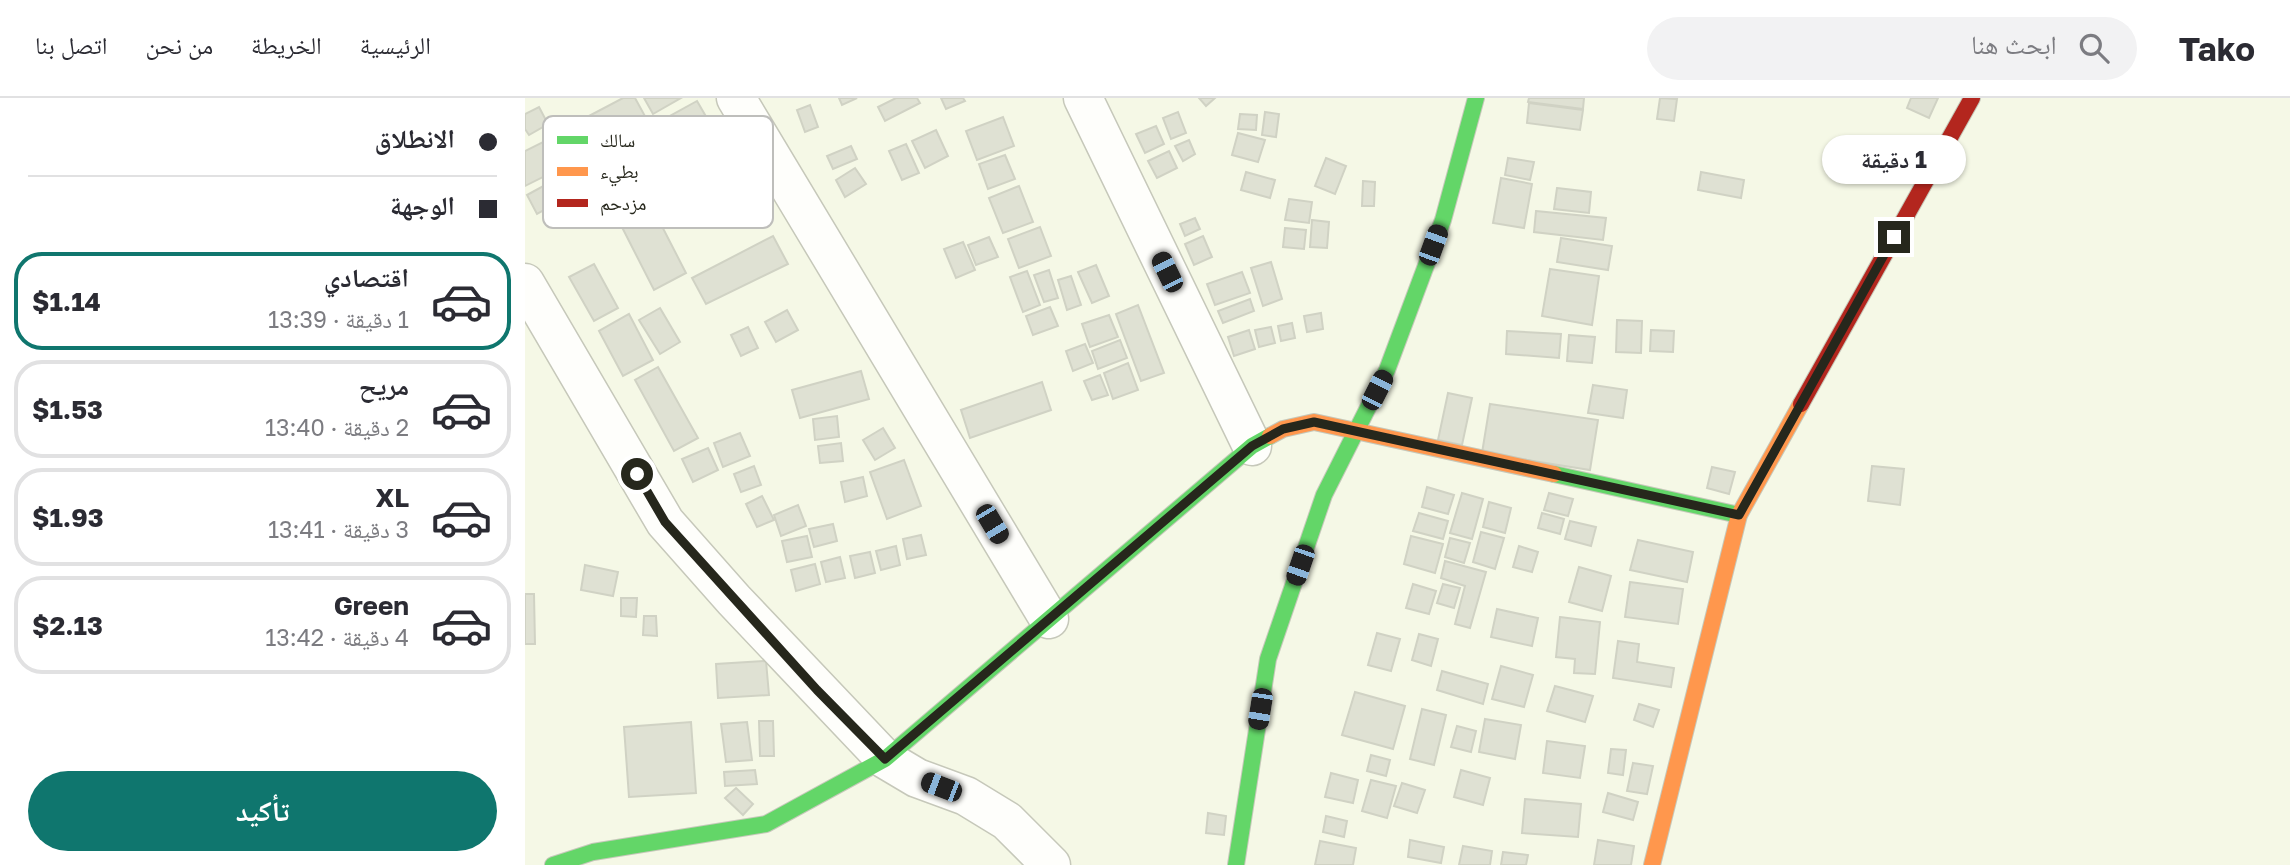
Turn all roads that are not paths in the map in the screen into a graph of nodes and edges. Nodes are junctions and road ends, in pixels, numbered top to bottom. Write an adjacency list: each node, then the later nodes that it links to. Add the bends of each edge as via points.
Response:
1 (736, 98): 5 (street)
2 (1083, 98): 9 (street)
3 (1476, 98): 8 (street, via 1443,220 1387,369)
4 (1972, 98): 10 (street)
5 (747, 116)
6 (773, 160): 11 (street)
7 (525, 283): 12 (street, via 665,522)
8 (1357, 431): 9 (street, via 1314,422 1283,429); 10 (street); 15 (street, via 1324,495 1268,659)
9 (1252, 446): 11 (street)
10 (1739, 515): 16 (street)
11 (1049, 619): 12 (street)
12 (885, 759): 13 (street, via 766,824 593,852); 14 (street, via 918,778 966,796 1007,821)
13 (553, 865)
14 (1051, 865)
15 (1236, 865)
16 (1652, 865)

